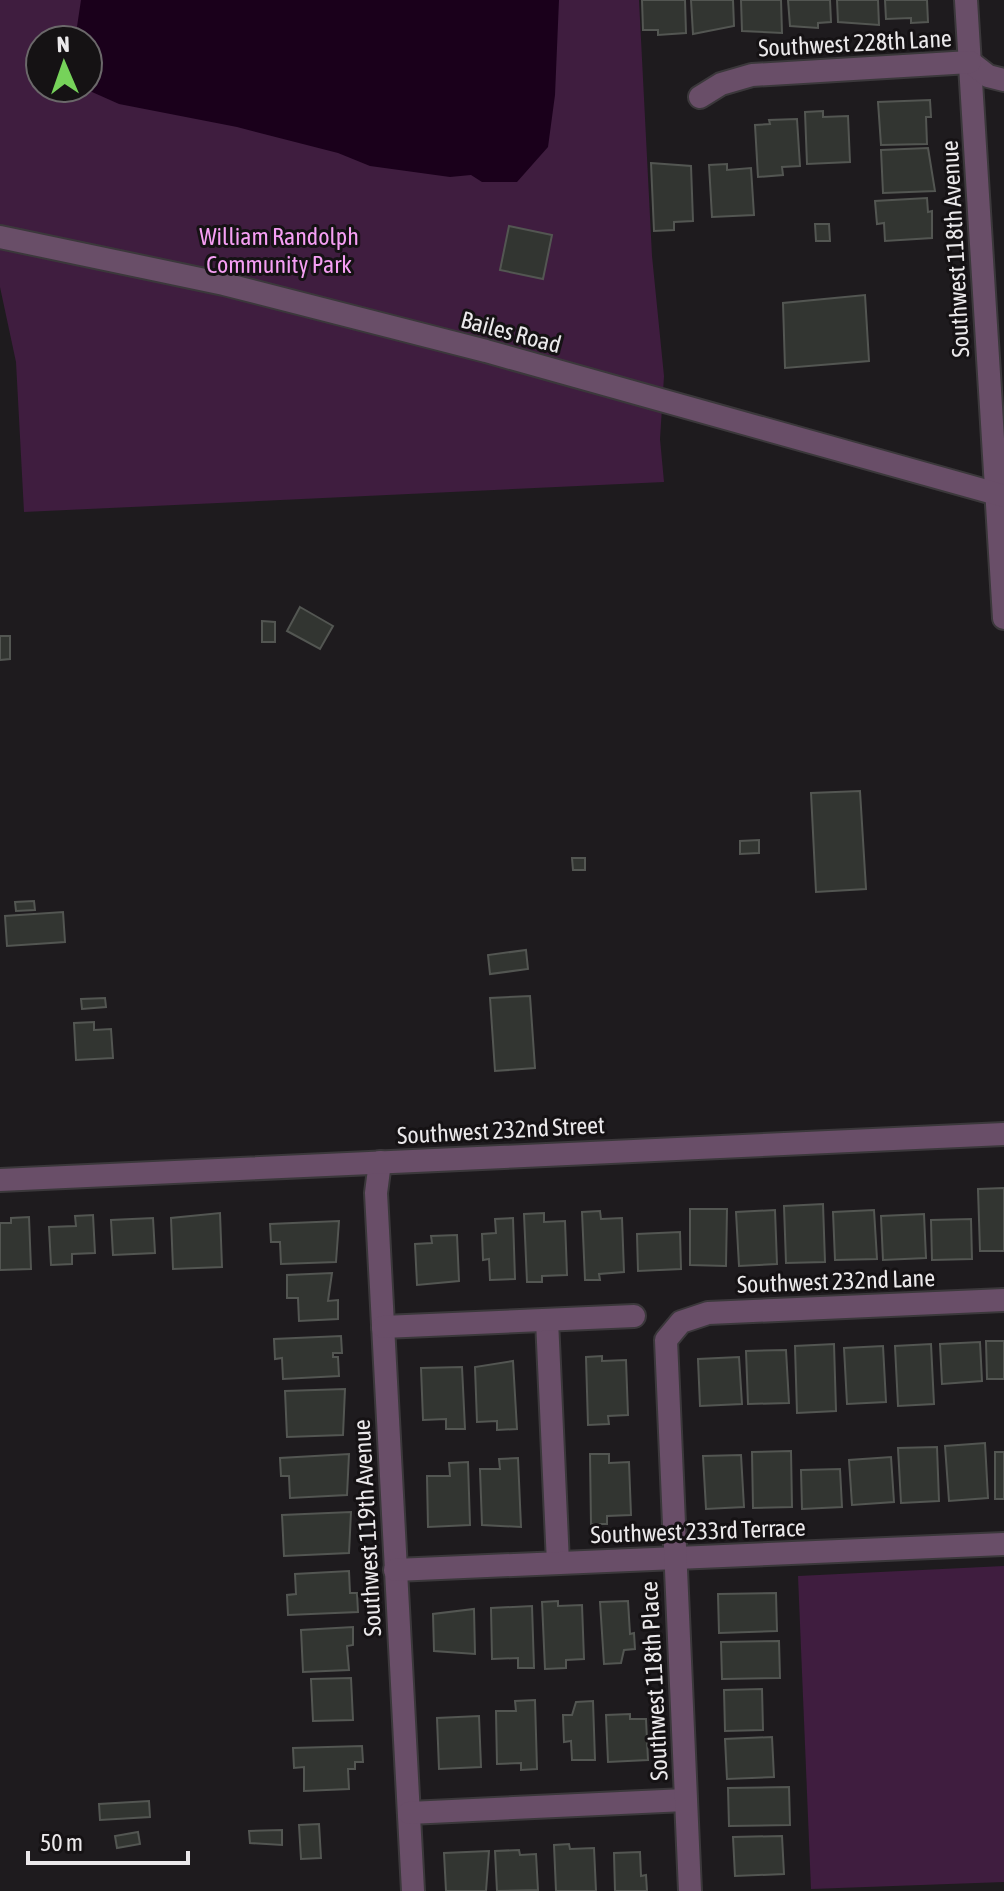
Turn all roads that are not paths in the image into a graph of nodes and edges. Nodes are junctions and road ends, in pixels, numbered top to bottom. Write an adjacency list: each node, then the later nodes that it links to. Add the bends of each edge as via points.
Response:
1 (966, 0): 2 (street, Southwest 118th Avenue)
2 (970, 62): 3 (street); 4 (street, Southwest 228th Lane, via 765,73 721,84); 6 (street, Southwest 118th Avenue)
3 (1004, 80)
4 (700, 97)
5 (0, 237): 6 (street, Bailes Road, via 224,284 456,343)
6 (1000, 495): 7 (street, Southwest 118th Avenue)
7 (1004, 618)
8 (1004, 1134): 9 (street, Southwest 232nd Street)
9 (380, 1162): 10 (street, Southwest 232nd Street); 14 (street, Southwest 119th Avenue, via 376,1193)
10 (0, 1180)
11 (1004, 1300): 15 (street, Southwest 232nd Lane, via 708,1313)
12 (634, 1316): 13 (street)
13 (547, 1320): 14 (street); 18 (street)
14 (383, 1327): 19 (street, Southwest 119th Avenue)
15 (674, 1327): 17 (street, Southwest 118th Place, via 665,1357)
16 (1004, 1544): 17 (street, Southwest 233rd Terrace)
17 (674, 1558): 18 (street, Southwest 233rd Terrace); 20 (street, Southwest 118th Place)
18 (558, 1563): 19 (street, Southwest 233rd Terrace)
19 (395, 1570): 21 (street, Southwest 119th Avenue)
20 (685, 1800): 21 (street); 23 (street, Southwest 118th Place)
21 (409, 1813): 22 (street, Southwest 119th Avenue)
22 (413, 1891)
23 (690, 1891)

